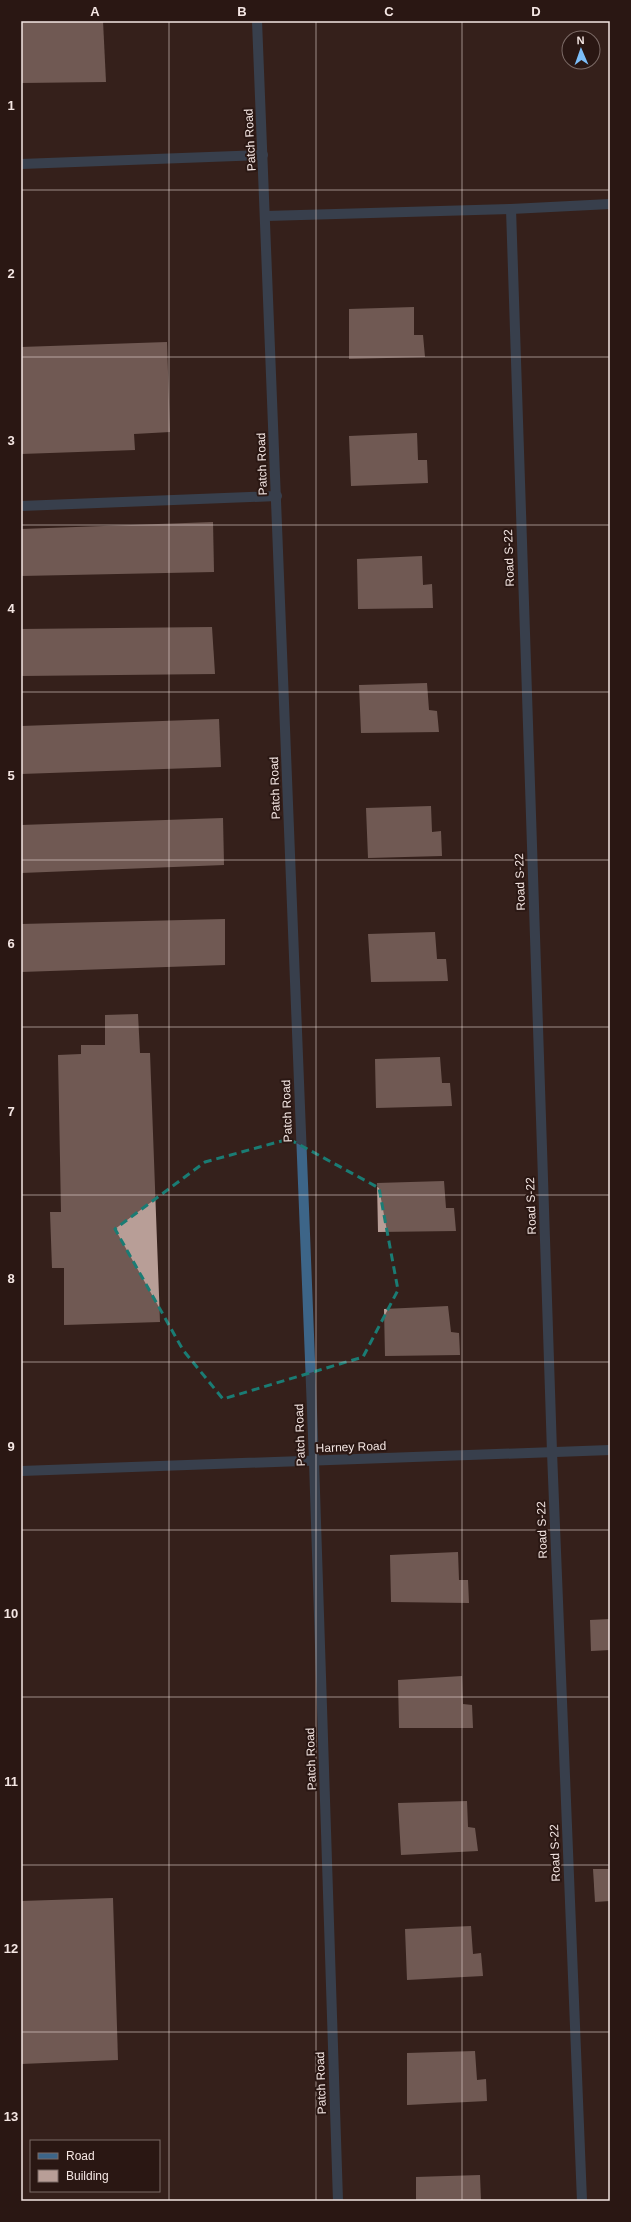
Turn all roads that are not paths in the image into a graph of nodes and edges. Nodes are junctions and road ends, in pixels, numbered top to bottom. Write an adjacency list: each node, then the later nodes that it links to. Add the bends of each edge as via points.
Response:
1 (257, 21): 2 (street, Patch Road)
2 (263, 155): 3 (street); 6 (street, Patch Road)
3 (21, 164)
4 (610, 204): 5 (street)
5 (511, 209): 6 (street); 10 (street, Road S-22)
6 (266, 216): 7 (street, Patch Road)
7 (277, 496): 8 (street); 11 (street, Patch Road)
8 (21, 506)
9 (610, 1450): 10 (street, Harney Road)
10 (552, 1452): 11 (street, Harney Road); 14 (street, Road S-22)
11 (314, 1461): 12 (street, Harney Road); 13 (street, Patch Road)
12 (21, 1471)
13 (338, 2201)
14 (582, 2201)

